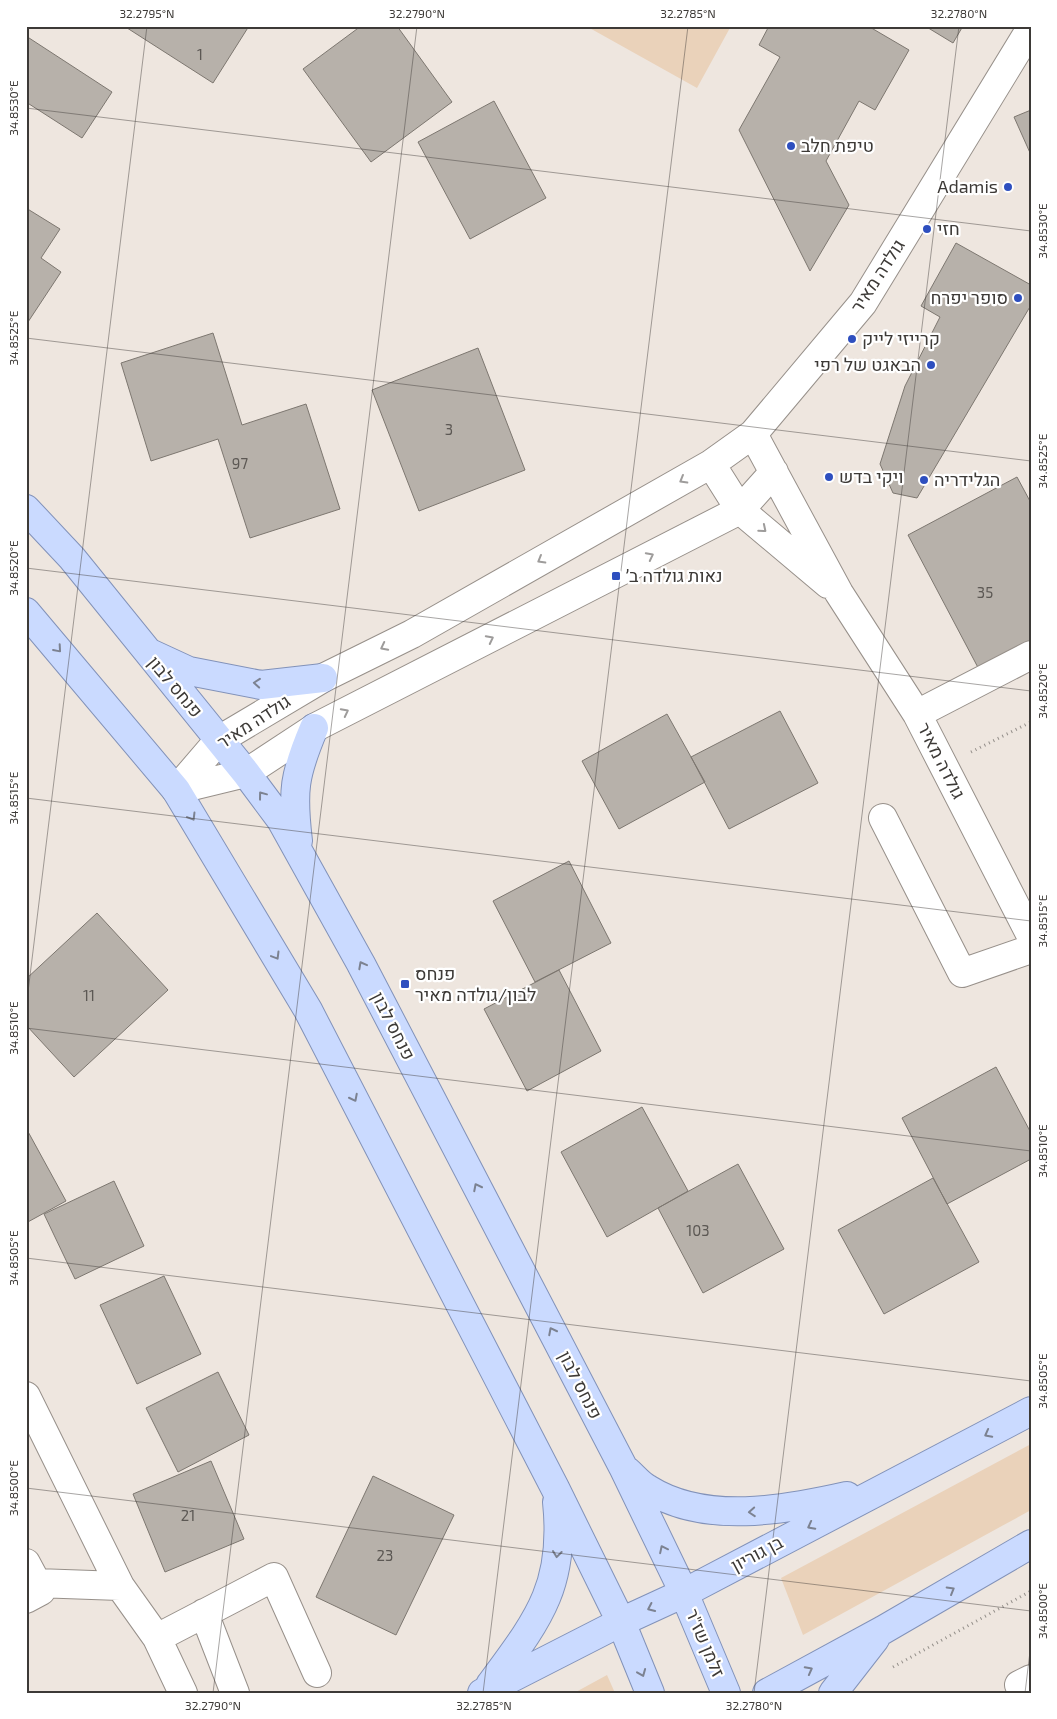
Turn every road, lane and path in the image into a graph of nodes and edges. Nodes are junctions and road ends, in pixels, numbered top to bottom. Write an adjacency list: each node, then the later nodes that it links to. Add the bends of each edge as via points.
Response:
1 (1031, 28): 2 (street, גולדה מאיר, via 863,303)
2 (753, 434): 3 (street, גולדה מאיר); 4 (street, גולדה מאיר)
3 (711, 464): 6 (street, גולדה מאיר); 9 (street, גולדה מאיר, one-way to 9)
4 (774, 472): 6 (street, גולדה מאיר); 7 (street, גולדה מאיר)
5 (26, 509): 10 (main road, פנחס לבון, via 72,558)
6 (740, 510): 7 (street, גולדה מאיר, one-way to 7); 12 (street, גולדה מאיר, one-way to 6)
7 (839, 593): 14 (street, גולדה מאיר)
8 (26, 612): 20 (main road, one-way to 20)
9 (412, 634): 12 (street); 13 (street, גולדה מאיר, one-way to 13)
10 (143, 650): 13 (main road, one-way to 10, via 261,685 190,671); 17 (main road, פנחס לבון)
11 (1031, 655): 14 (street)
12 (433, 668): 16 (street, גולדה מאיר, one-way to 12)
13 (323, 678): 17 (street, גולדה מאיר)
14 (917, 714): 18 (street, גולדה מאיר)
15 (1031, 722): 18 (path)
16 (314, 728): 19 (street, גולדה מאיר); 22 (main road, via 302,756 294,792)
17 (219, 740): 19 (main road, פנחס לבון); 20 (street, גולדה מאיר)
18 (944, 766): 23 (street, גולדה מאיר)
19 (246, 773): 20 (street, גולדה מאיר); 22 (main road, פנחס לבון, one-way to 19, via 282,820)
20 (176, 790): 29 (main road, one-way to 29, via 308,1010)
21 (883, 818): 24 (street, via 962,974)
22 (299, 852): 27 (main road, פנחס לבון, one-way to 22, via 366,973)
23 (1031, 936)
24 (1031, 949)
25 (26, 1396): 32 (street)
26 (1031, 1412): 28 (main road, בן גוריון, one-way to 28)
27 (623, 1468): 28 (main road, one-way to 27, via 806,1506 747,1513 670,1500 647,1489); 34 (main road, פנחס לבון, one-way to 27)
28 (885, 1487): 34 (main road, בן גוריון, one-way to 34)
29 (555, 1488): 36 (main road); 41 (main road, one-way to 41, via 558,1554 551,1586 539,1616)
30 (1031, 1544): 37 (main road, one-way to 30)
31 (32, 1584): 32 (street)
32 (120, 1586): 38 (street)
33 (1031, 1591): 39 (path)
34 (684, 1593): 36 (main road, בן גוריון, one-way to 36); 45 (main road, זלמן שז"ר)
35 (204, 1613): 38 (street); 40 (street, via 274,1577); 43 (street)
36 (621, 1622): 41 (main road, בן גוריון); 44 (main road, one-way to 44)
37 (883, 1630): 46 (main road, one-way to 37); 47 (main road)
38 (157, 1638): 42 (street)
39 (891, 1669)
40 (318, 1673)
41 (484, 1691)
42 (183, 1693)
43 (235, 1693)
44 (650, 1693)
45 (726, 1693)
46 (766, 1693)
47 (832, 1693)

